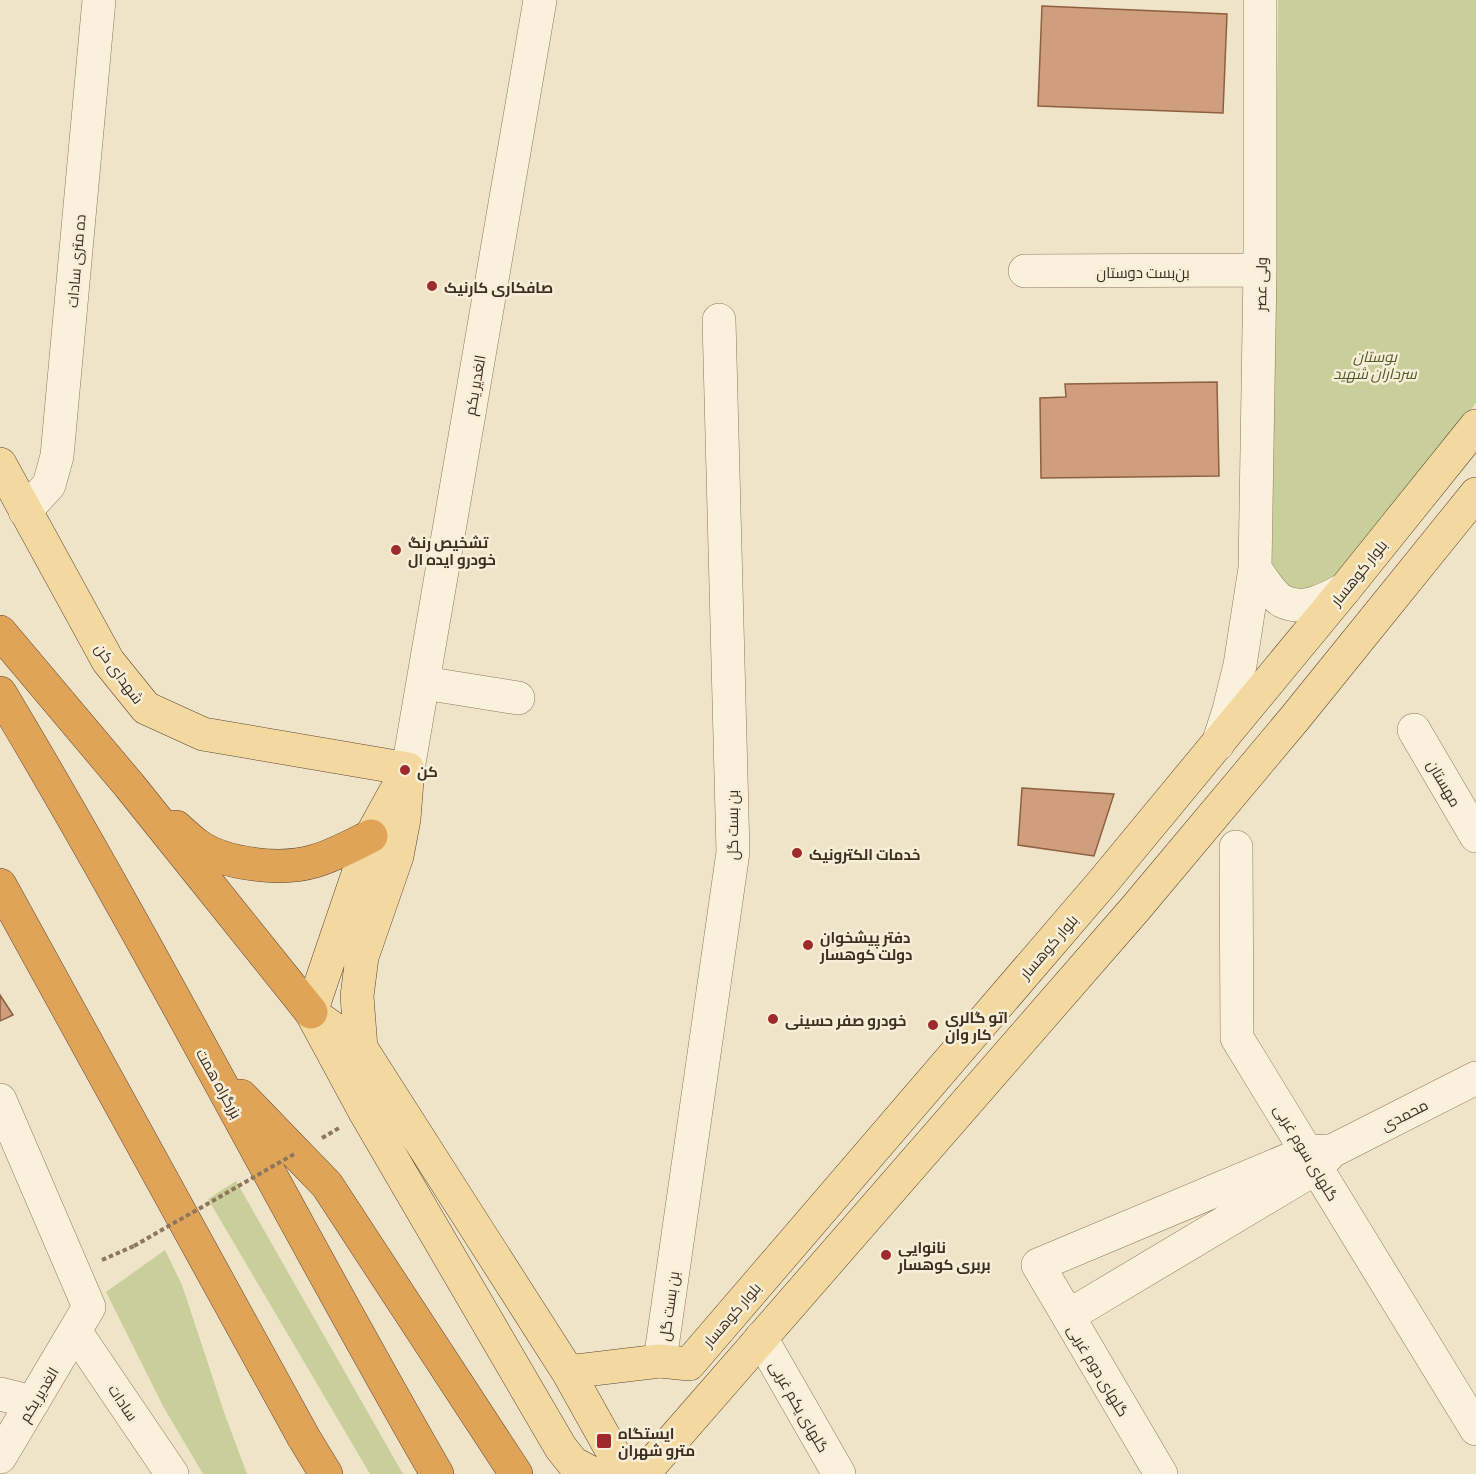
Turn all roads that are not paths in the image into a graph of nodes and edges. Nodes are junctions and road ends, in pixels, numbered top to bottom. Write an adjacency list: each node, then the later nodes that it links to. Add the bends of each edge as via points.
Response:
1 (99, 0): 10 (street, ده متری سادات, via 57,456 49,485)
2 (540, 0): 14 (street, الغدیر یکم)
3 (1260, 0): 4 (street, ولی عصر)
4 (1260, 270): 5 (street, بن‌بست دوستان); 11 (street, ولی عصر)
5 (1025, 271)
6 (719, 320): 34 (street, بن بست گل, via 733,852)
7 (1476, 426): 12 (main road, بلوار کوهسار)
8 (0, 464): 10 (main road, شهدای کن)
9 (1476, 494): 33 (main road, via 1143,900)
10 (25, 511): 19 (main road, شهدای کن, via 108,661 146,708 202,734)
11 (1255, 568): 12 (street, via 1283,601 1300,605 1313,604); 18 (street, ولی عصر, via 1240,665)
12 (1345, 589): 18 (main road, بلوار کوهسار)
13 (0, 632): 20 (highway)
14 (424, 683): 16 (street); 19 (street, الغدیر یکم)
15 (0, 693): 27 (highway, بزرگراه همت)
16 (519, 698)
17 (1414, 730): 22 (street, مهستان)
18 (1218, 744): 34 (main road, بلوار کوهسار, via 1103,882)
19 (408, 769): 21 (main road); 26 (main road, via 397,856 362,957 357,996)
20 (129, 785): 21 (highway, via 198,846 238,862 277,866 313,862); 25 (highway)
21 (371, 836): 25 (main road)
22 (1476, 836)
23 (1236, 848): 30 (street, گلهای سوم غربی, via 1237,1038)
24 (0, 885): 40 (highway)
25 (311, 1012): 26 (main road); 47 (main road, via 364,1112 561,1448 573,1462)
26 (362, 1048): 35 (main road)
27 (210, 1063): 45 (highway, بزرگراه همت); 46 (highway, via 307,1147 327,1185)
28 (1476, 1078): 30 (street, محمدی)
29 (0, 1100): 32 (street, سادات)
30 (1318, 1157): 31 (street); 31 (street, گلهای دوم غربی, via 1038,1265); 39 (street, گلهای سوم غربی)
31 (1068, 1316): 51 (street, گلهای دوم غربی)
32 (82, 1319): 38 (street, الغدیر یکم); 42 (street, سادات)
33 (761, 1338): 36 (main road); 50 (street, گلهای یکم غربی)
34 (674, 1363): 35 (main road); 36 (main road)
35 (568, 1372): 48 (main road)
36 (716, 1390): 49 (main road)
37 (0, 1394): 38 (street)
38 (33, 1402): 41 (street, الغدیر یکم)
39 (1476, 1429)
40 (304, 1438): 43 (highway); 44 (highway)
41 (0, 1457)
42 (172, 1474)
43 (317, 1474)
44 (326, 1474)
45 (437, 1474)
46 (516, 1474)
47 (593, 1474)
48 (625, 1474)
49 (643, 1474)
50 (840, 1474)
51 (1161, 1474)

